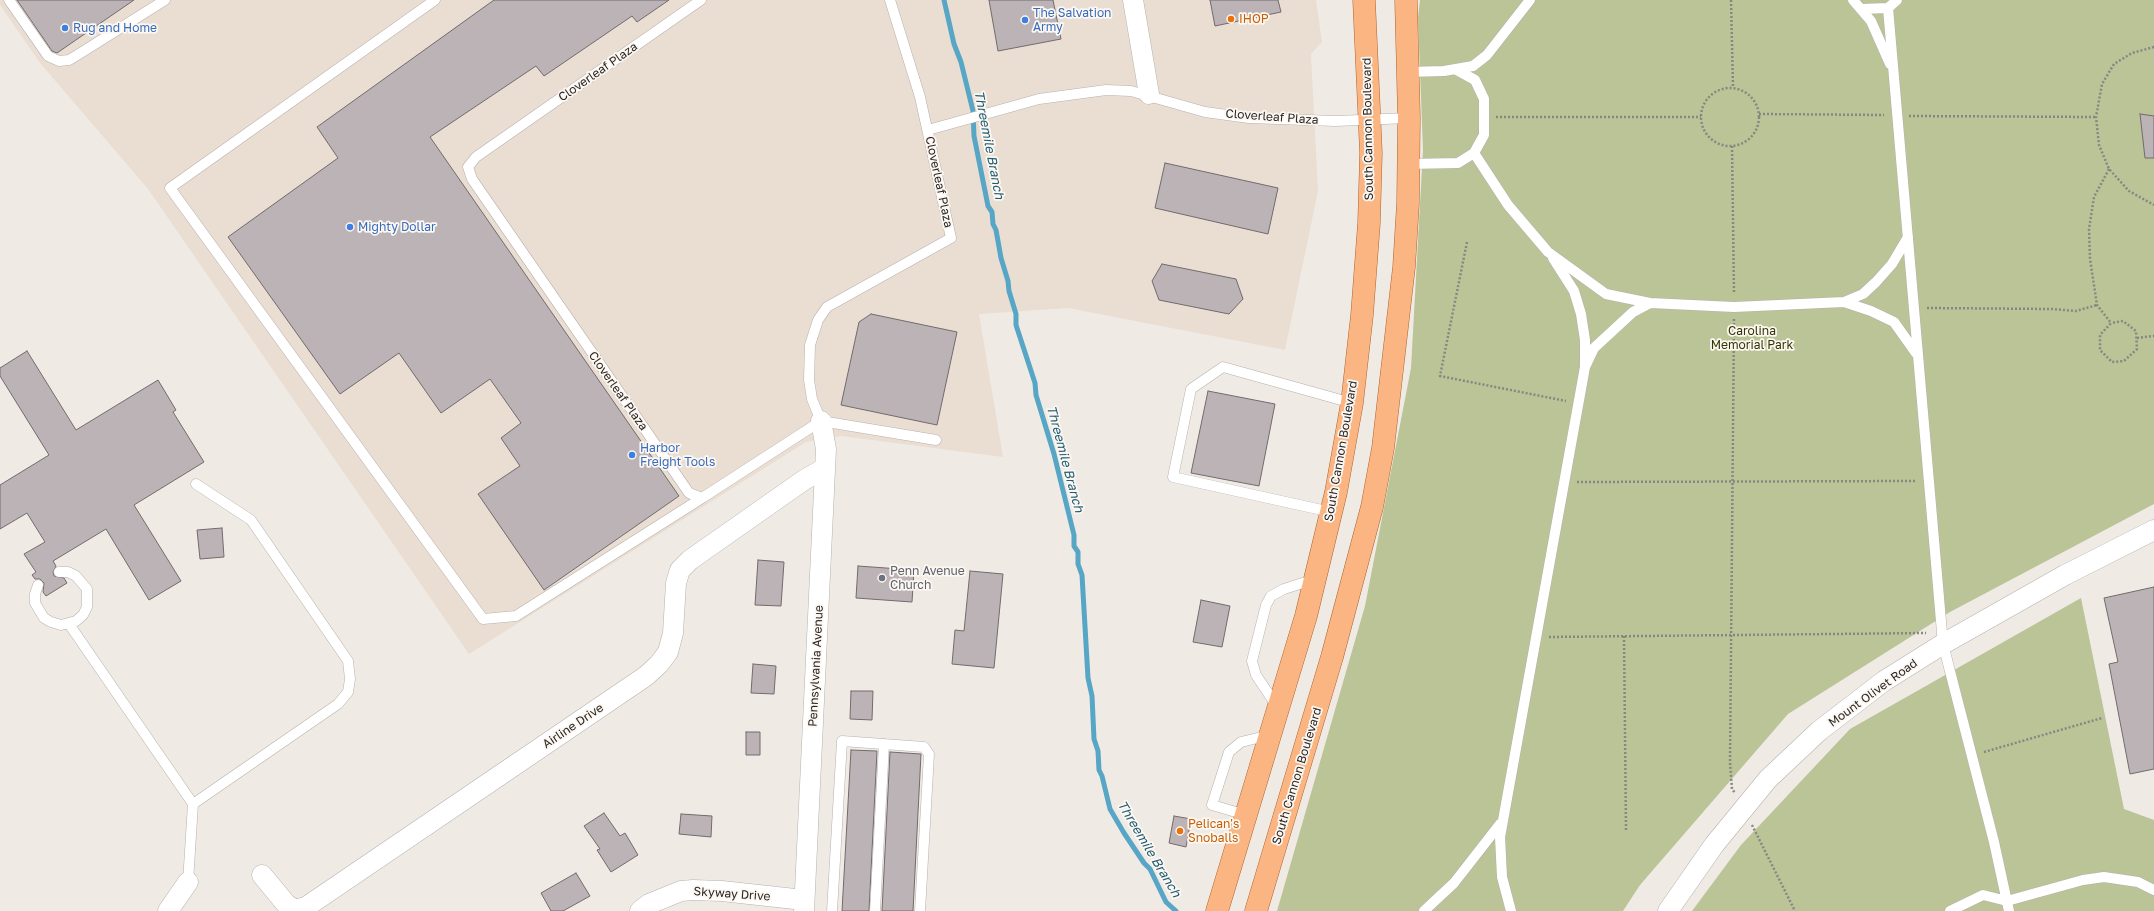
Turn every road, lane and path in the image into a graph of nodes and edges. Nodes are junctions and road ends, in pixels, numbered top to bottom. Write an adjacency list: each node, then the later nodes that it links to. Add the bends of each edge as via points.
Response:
1 (9, 0): 2 (lane, via 48,56 59,61 69,60)
2 (165, 0)
3 (436, 0): 56 (lane, via 170,188 484,619 516,616)
4 (701, 0): 56 (lane, Cloverleaf Plaza, via 476,157 468,167 472,179 684,487 689,493)
5 (890, 0): 28 (lane, Cloverleaf Plaza)
6 (1133, 0): 20 (street)
7 (1364, 0): 27 (main road, South Cannon Boulevard)
8 (1406, 0): 17 (main road, South Cannon Boulevard)
9 (1530, 0): 16 (lane, via 1487,55 1473,66)
10 (1731, 0): 19 (path)
11 (1852, 0): 14 (lane)
12 (1897, 0): 13 (lane)
13 (1888, 8): 14 (lane); 18 (lane)
14 (1861, 9): 18 (lane, via 1871,21)
15 (2154, 47): 25 (path, via 2132,53 2114,64 2102,84)
16 (1455, 69): 17 (lane); 23 (lane, via 1475,80 1484,99)
17 (1407, 72): 26 (main road, South Cannon Boulevard)
18 (1894, 72): 22 (lane)
19 (1733, 88): 21 (path, via 1751,96); 24 (path, via 1714,92 1702,108)
20 (1149, 94): 27 (lane, Cloverleaf Plaza, via 1205,112 1249,118); 28 (lane, Cloverleaf Plaza, via 1112,90 1073,93 1039,99)
21 (1759, 114): 22 (path); 29 (path, via 1755,132 1749,139)
22 (1898, 116): 25 (path); 34 (lane)
23 (1484, 117): 24 (path); 30 (lane, via 1484,135)
24 (1701, 117): 29 (path, via 1702,126 1714,141)
25 (2096, 117): 32 (path, via 2099,145)
26 (1409, 118): 27 (lane, Cloverleaf Plaza); 31 (main road, South Cannon Boulevard)
27 (1370, 120): 47 (main road, South Cannon Boulevard, via 1369,223)
28 (928, 130): 49 (lane, Cloverleaf Plaza, via 952,238 827,307 818,320 810,345 809,380 812,399)
29 (1732, 146): 40 (path)
30 (1474, 154): 31 (lane, via 1458,163); 36 (lane, via 1508,205)
31 (1409, 164): 88 (main road, South Cannon Boulevard, via 1404,267 1383,448 1372,507 1332,657)
32 (2109, 169): 33 (path, via 2129,191); 39 (path, via 2094,196 2088,229)
33 (2154, 205)
34 (1908, 237): 37 (lane, via 1892,264 1876,282 1863,294); 41 (lane)
35 (1467, 242): 48 (path, via 1440,376)
36 (1548, 252): 38 (lane, via 1606,294); 46 (lane, via 1574,291 1585,340)
37 (1844, 302): 40 (lane); 45 (lane, via 1894,322)
38 (1650, 303): 40 (lane); 46 (lane, via 1632,312 1594,348)
39 (2097, 305): 41 (path, via 2076,311); 42 (path)
40 (1734, 307): 52 (path)
41 (1914, 308): 45 (lane)
42 (2111, 323): 44 (path, via 2123,321 2136,331); 44 (path, via 2100,335 2100,350 2112,362 2124,361 2137,349)
43 (2154, 336): 44 (path)
44 (2136, 338)
45 (1918, 356): 53 (lane)
46 (1585, 367): 48 (lane)
47 (1352, 403): 57 (main road, South Cannon Boulevard); 57 (lane, via 1223,367 1191,388 1173,476)
48 (1579, 403): 54 (lane)
49 (821, 421): 50 (lane); 51 (street, Pennsylvania Avenue, via 826,449); 56 (lane)
50 (936, 440)
51 (825, 468): 77 (street, Airline Drive, via 702,551 680,570 676,583 673,633 668,652 646,676 306,907 295,910 286,904); 80 (street, Pennsylvania Avenue)
52 (1731, 481): 53 (path); 54 (path); 63 (path)
53 (1929, 481): 66 (lane)
54 (1564, 482): 65 (lane)
55 (196, 484): 72 (lane, via 251,520 348,661 350,679 348,692 338,704)
56 (702, 498)
57 (1331, 512): 60 (main road, South Cannon Boulevard)
58 (2154, 530): 66 (street, Mount Olivet Road)
59 (59, 572): 62 (lane, via 68,572 76,576 87,589 87,607 83,615)
60 (1315, 579): 67 (main road, South Cannon Boulevard); 67 (lane, via 1284,589 1271,596 1266,605 1252,661 1256,675)
61 (38, 586): 62 (lane, via 35,603 44,618 51,622)
62 (69, 624): 72 (lane)
63 (1730, 635): 64 (path); 66 (path); 73 (path, via 1732,789)
64 (1624, 636): 65 (path); 76 (path)
65 (1536, 637): 75 (lane)
66 (1943, 638): 71 (lane); 73 (street, Mount Olivet Road, via 1819,731 1768,779)
67 (1278, 709): 69 (main road, South Cannon Boulevard)
68 (2102, 718): 71 (path)
69 (1270, 735): 74 (main road, South Cannon Boulevard); 74 (lane, via 1241,742 1229,752 1212,805)
70 (884, 744): 84 (lane, via 842,741); 85 (lane); 86 (lane, via 924,748 929,754)
71 (1972, 755): 81 (lane)
72 (193, 804): 78 (lane)
73 (1744, 809): 91 (street, Mount Olivet Road, via 1714,845); 92 (path)
74 (1246, 815): 87 (main road, South Cannon Boulevard)
75 (1503, 821): 89 (lane, via 1454,884); 90 (lane, via 1500,837 1502,877)
76 (1626, 830)
77 (262, 875)
78 (188, 882): 82 (street)
79 (2154, 890): 81 (lane, via 2138,882 2104,877 2083,880)
80 (804, 906): 83 (street, Skyway Drive, via 722,891 694,890 681,891 649,904)
81 (2008, 906): 93 (lane, via 1983,895); 94 (lane)
82 (168, 911)
83 (640, 911)
84 (832, 911)
85 (875, 911)
86 (920, 911)
87 (1217, 911)
88 (1256, 911)
89 (1424, 911)
90 (1511, 911)
91 (1668, 911)
92 (1795, 911)
93 (1950, 911)
94 (2000, 911)

